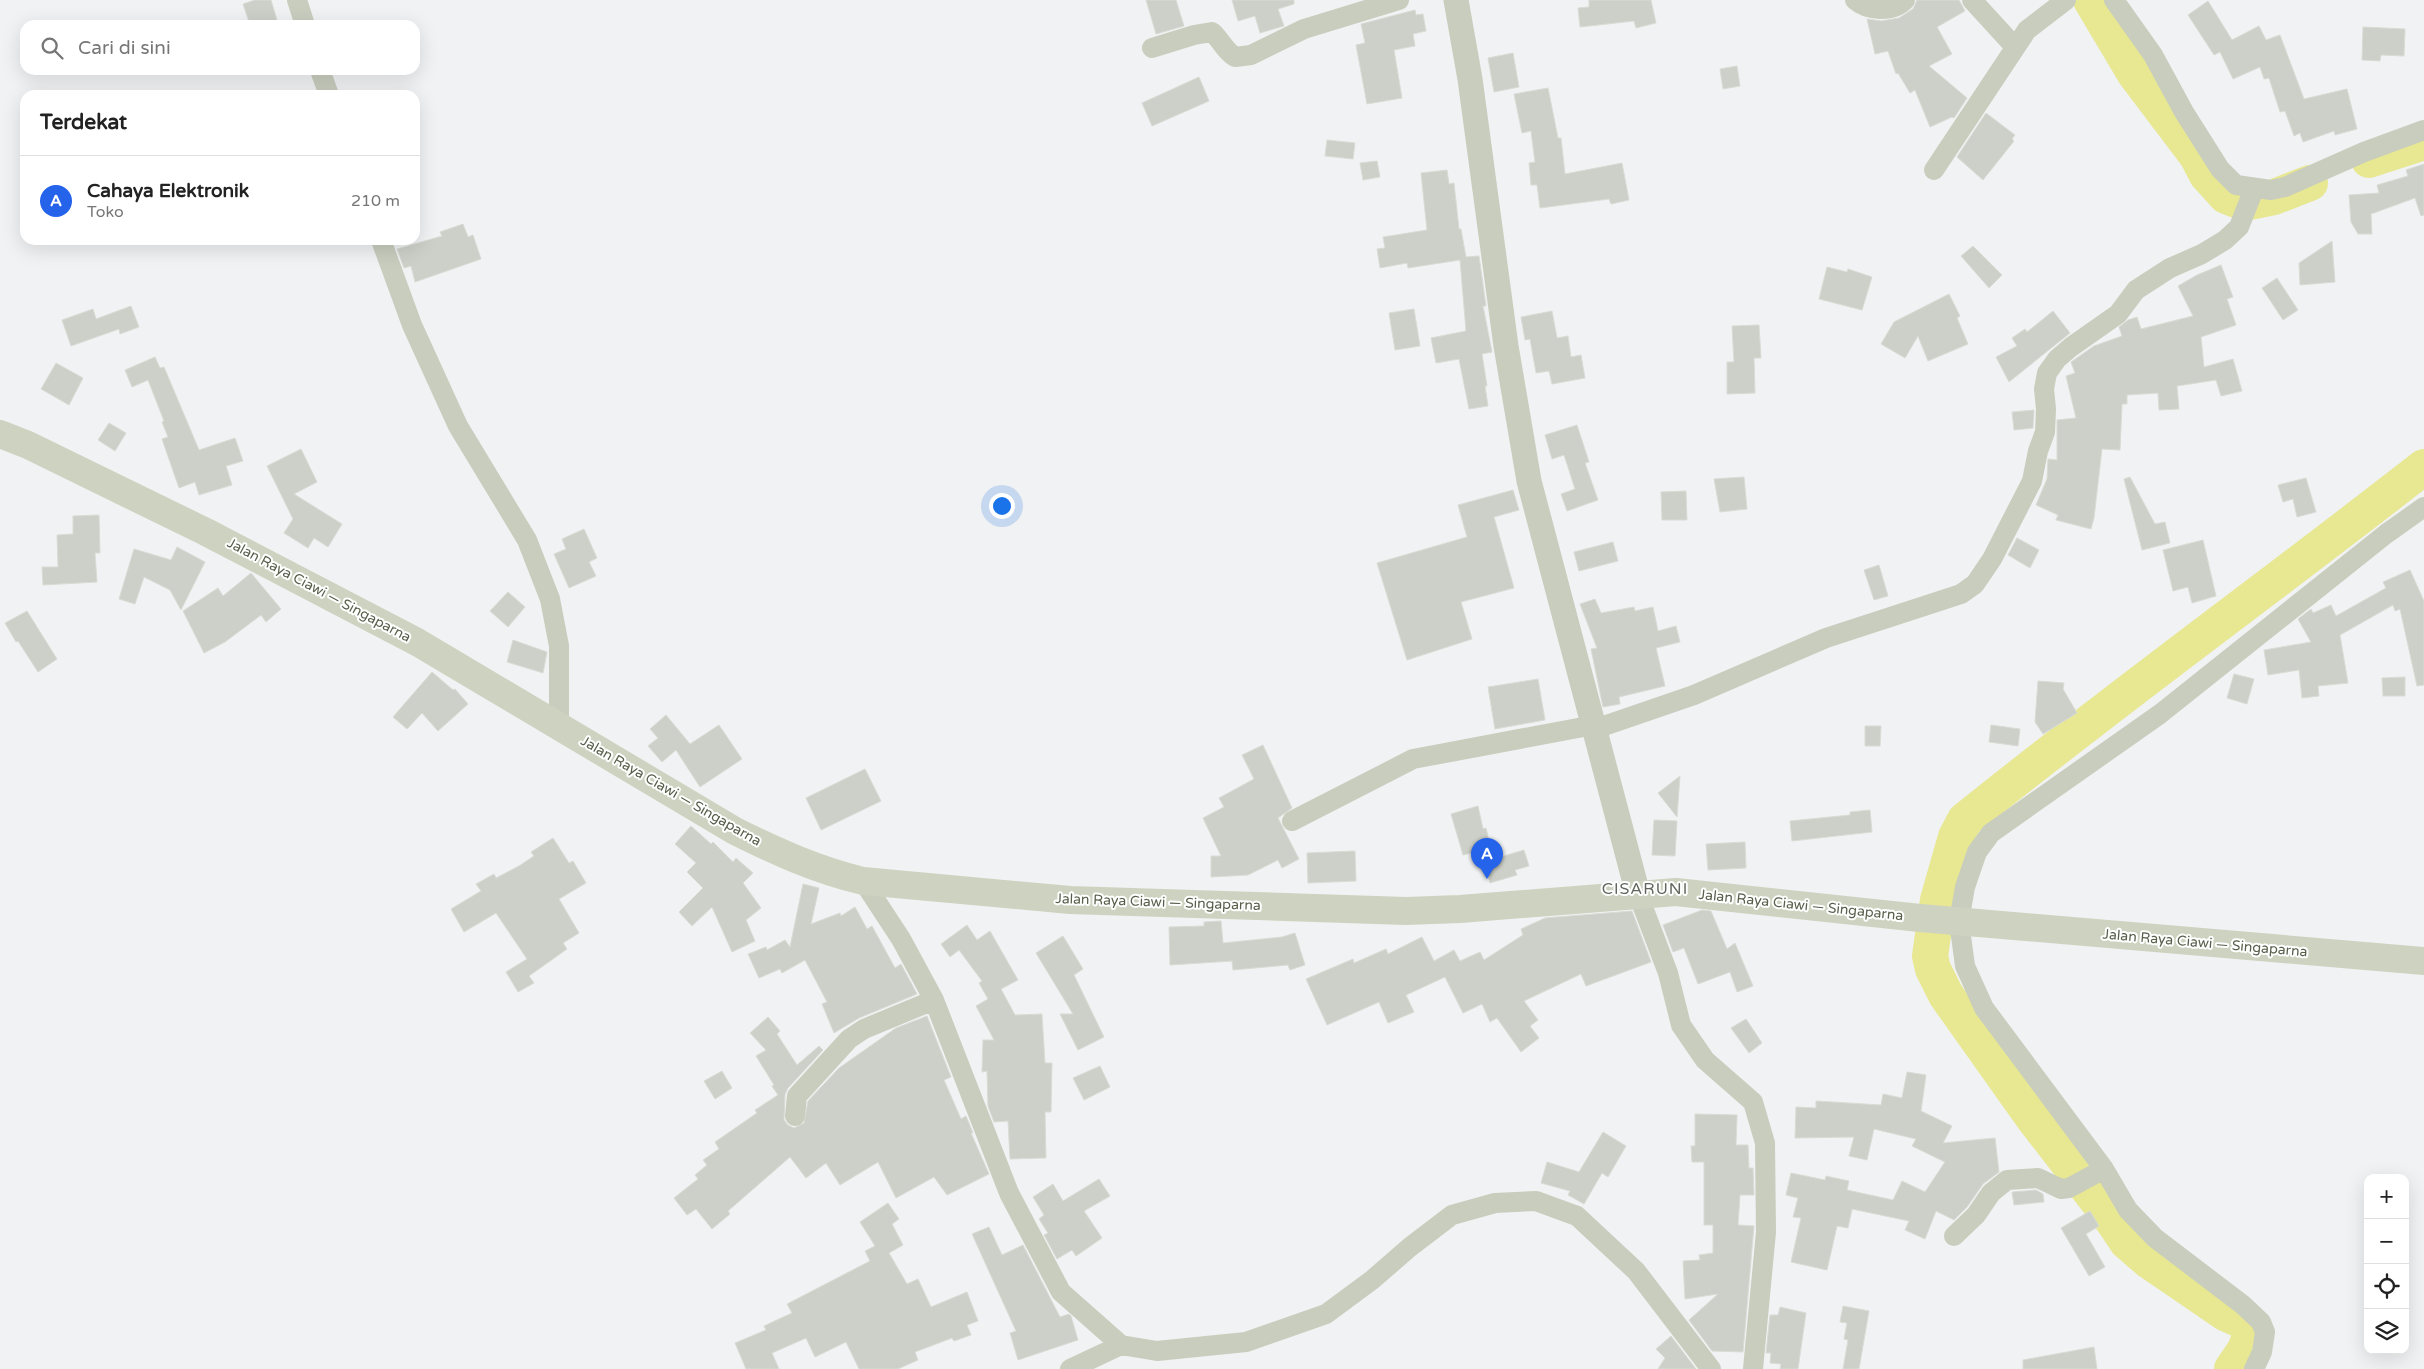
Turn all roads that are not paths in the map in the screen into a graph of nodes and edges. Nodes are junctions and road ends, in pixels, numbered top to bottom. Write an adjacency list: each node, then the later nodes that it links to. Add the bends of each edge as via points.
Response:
1 (297, 0): 9 (street)
2 (1399, 0): 11 (street, via 1304,29 1251,55 1235,57 1228,53 1223,42 1212,32)
3 (1456, 0): 21 (street, via 1528,481)
4 (1855, 0): 5 (street, via 1866,8 1880,9)
5 (1905, 0)
6 (1972, 0): 10 (street)
7 (2066, 0): 10 (street, via 2027,30)
8 (2114, 0): 16 (street, via 2153,55 2220,169 2236,185)
9 (303, 20)
10 (2016, 47): 15 (street)
11 (1152, 48)
12 (322, 75): 13 (street)
13 (327, 90)
14 (2424, 130): 16 (street, via 2285,187)
15 (1934, 170)
16 (2252, 192): 21 (street, via 2239,227 2225,240 2170,268 2136,290 2118,314 2071,347 2047,373 2045,432 2032,481 1992,559 1975,584 1961,594 1826,638 1694,695)
17 (383, 245): 20 (street, via 412,325 458,426 527,540 550,600 559,646)
18 (0, 434): 20 (main road, Jalan Raya Ciawi — Singaparna, via 215,536 417,642)
19 (2424, 507): 25 (street, via 2160,714 1991,833 1977,852)
20 (559, 725): 23 (main road, Jalan Raya Ciawi — Singaparna, via 735,831 790,858)
21 (1594, 727): 22 (street, via 1413,759); 24 (street)
22 (1292, 821)
23 (863, 881): 24 (main road, Jalan Raya Ciawi — Singaparna, via 1070,900 1406,911 1460,910); 27 (street, via 902,940)
24 (1638, 894): 25 (main road, Jalan Raya Ciawi — Singaparna, via 1676,892); 34 (street, via 1668,973 1681,1025 1705,1060 1753,1102 1765,1143 1766,1232)
25 (1953, 920): 26 (main road, Jalan Raya Ciawi — Singaparna); 29 (street, via 1964,966 1984,1008)
26 (2424, 961)
27 (934, 1000): 28 (street, via 864,1029 849,1039 797,1096); 31 (street, via 1009,1194 1061,1292)
28 (795, 1116)
29 (2095, 1173): 30 (street, via 2069,1188 2061,1189 2031,1177 2008,1180 1991,1193 1976,1215); 35 (street, via 2156,1238 2261,1322 2265,1332 2262,1352)
30 (1954, 1236)
31 (1121, 1345): 32 (street); 33 (street, via 1157,1351 1246,1342 1326,1314 1452,1215 1495,1203 1536,1201 1577,1216 1636,1271)
32 (1070, 1369)
33 (1711, 1369)
34 (1753, 1369)
35 (2254, 1369)

